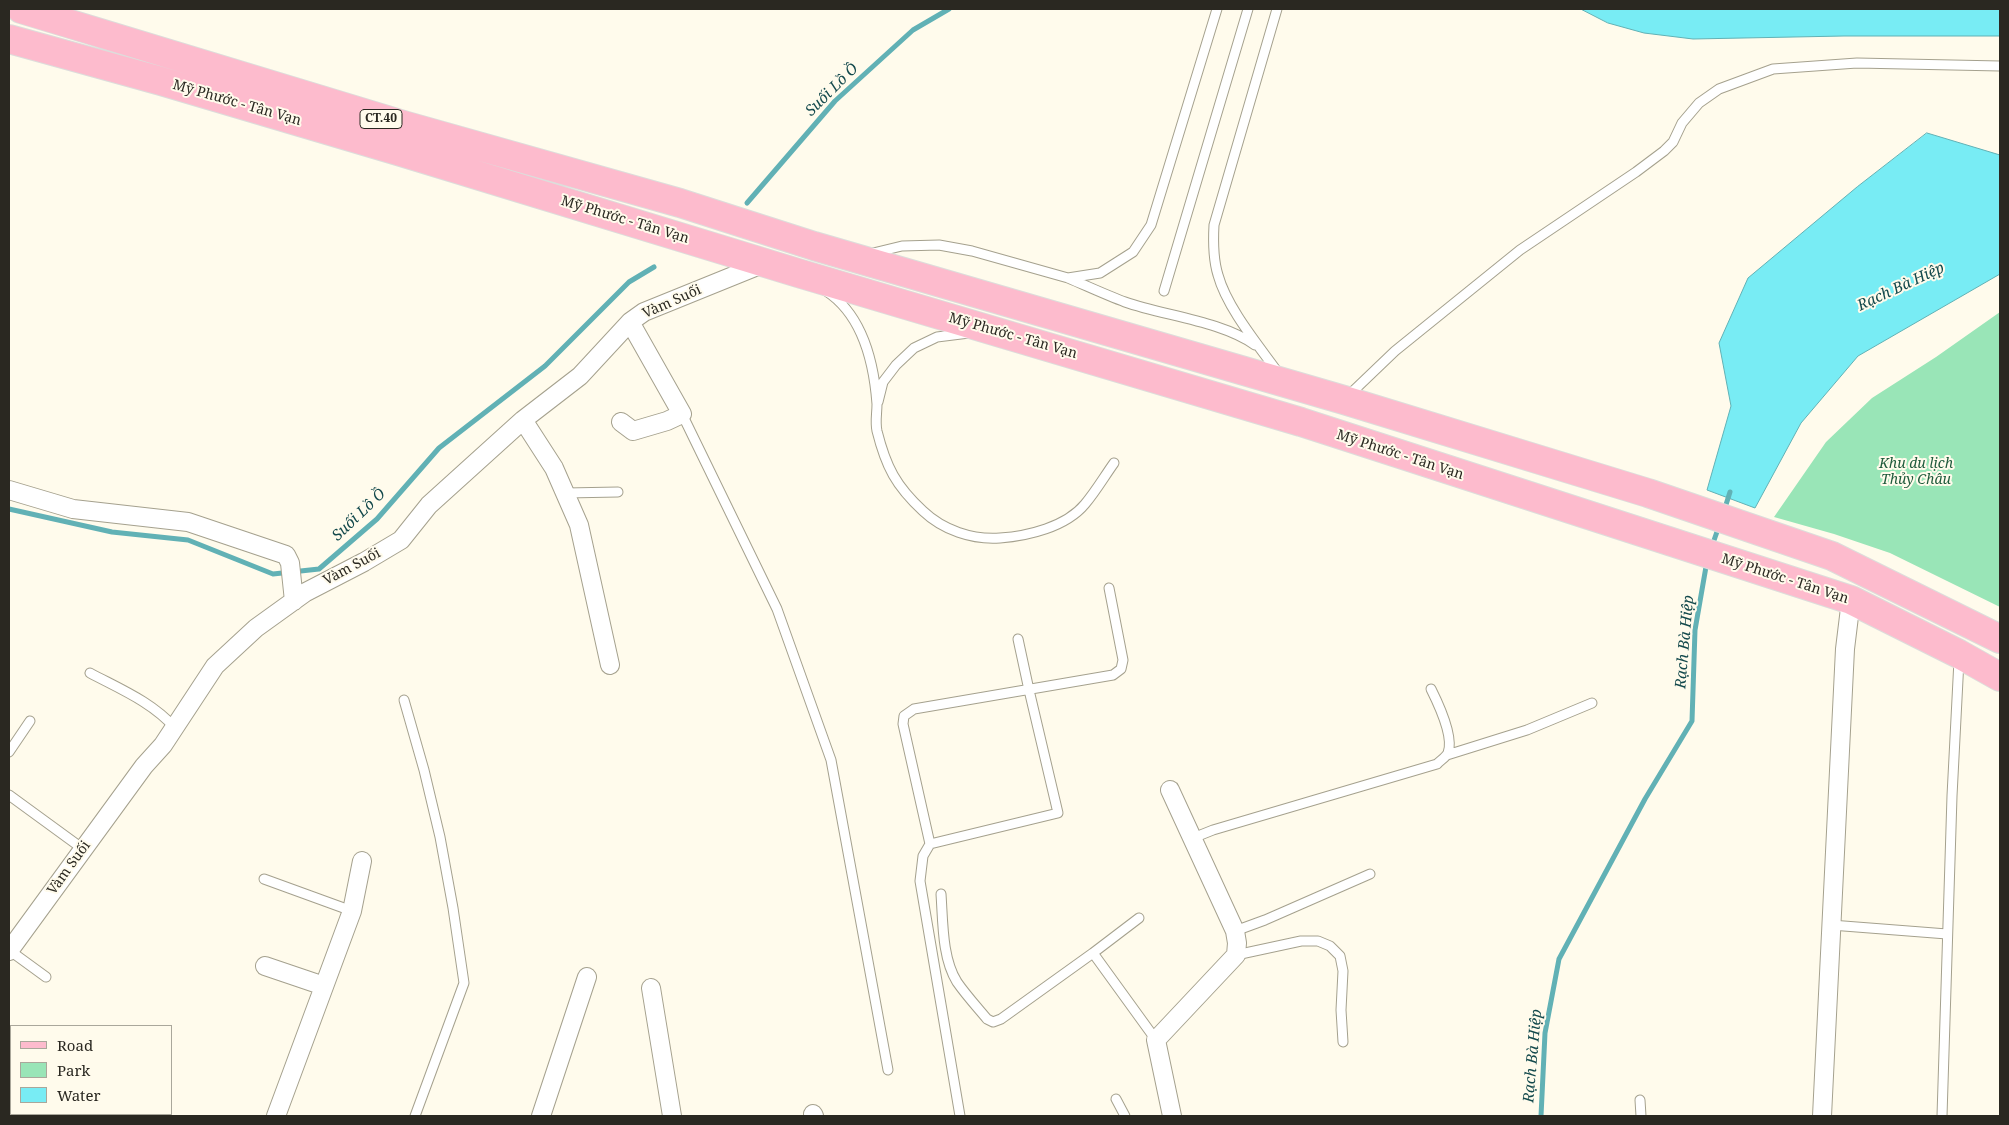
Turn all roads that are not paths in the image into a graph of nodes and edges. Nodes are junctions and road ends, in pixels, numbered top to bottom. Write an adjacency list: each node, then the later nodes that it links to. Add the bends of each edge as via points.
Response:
1 (21, 9): 7 (main road, Mỹ Phước - Tân Vạn / CT.40)
2 (1217, 9): 10 (lane, via 1151,225 1133,252 1100,273)
3 (1248, 9): 11 (lane)
4 (1277, 9): 14 (lane, via 1214,225 1214,254 1223,289)
5 (9, 39): 8 (main road, Mỹ Phước - Tân Vạn / CT.40, via 388,148)
6 (2000, 66): 16 (lane, via 1857,63 1773,69 1719,89 1699,103 1664,151 1513,256 1395,352)
7 (854, 257): 10 (lane, via 902,246 939,245); 15 (main road, Mỹ Phước - Tân Vạn)
8 (766, 263): 9 (main road, Mỹ Phước - Tân Vạn); 12 (street, Vàm Suối, via 644,312)
9 (798, 273): 13 (main road, Mỹ Phước - Tân Vạn); 17 (lane, via 830,294 850,314 865,341)
10 (1068, 278): 14 (lane, via 1125,302 1246,338)
11 (1164, 291)
12 (630, 322): 18 (street); 19 (street, Vàm Suối, via 580,376)
13 (992, 330): 17 (lane, via 937,337 914,348 883,382); 27 (main road, Mỹ Phước - Tân Vạn, via 1302,422)
14 (1262, 350): 15 (lane)
15 (1286, 384): 16 (main road, Mỹ Phước - Tân Vạn)
16 (1344, 400): 29 (main road, Mỹ Phước - Tân Vạn, via 1648,493 1832,556)
17 (877, 405): 21 (lane, via 877,429 890,471 905,494 930,518 950,530 991,538 1023,536 1057,525 1084,505)
18 (682, 414): 20 (street, via 634,431); 66 (lane, via 777,609 831,760)
19 (523, 420): 24 (street); 26 (street, Vàm Suối, via 429,505 401,540 306,592)
20 (621, 422)
21 (1114, 464)
22 (9, 490): 26 (street, via 73,509 188,522 286,556 290,563)
23 (618, 492): 24 (lane)
24 (566, 493): 31 (street, via 579,525)
25 (1109, 588): 35 (lane, via 1122,669 1113,675)
26 (293, 595): 39 (street, Vàm Suối, via 215,666)
27 (1851, 600): 30 (main road, Mỹ Phước - Tân Vạn); 53 (street, via 1845,649)
28 (1018, 639): 35 (lane)
29 (2000, 639)
30 (1959, 654): 33 (main road, Mỹ Phước - Tân Vạn); 55 (lane)
31 (610, 665)
32 (90, 674): 39 (lane, via 138,698 163,714)
33 (2000, 678)
34 (1431, 689): 41 (lane, via 1448,733 1450,746)
35 (1029, 690): 45 (lane, via 1058,813); 45 (lane, via 914,709 904,716 903,724)
36 (404, 700): 70 (lane, via 440,837 464,983)
37 (1592, 704): 41 (lane, via 1527,730)
38 (30, 721): 40 (lane)
39 (175, 728): 46 (street, Vàm Suối)
40 (9, 752)
41 (1447, 755): 44 (lane, via 1437,764)
42 (1170, 790): 44 (street)
43 (9, 795): 46 (lane)
44 (1193, 838): 54 (street)
45 (930, 844): 73 (lane, via 923,856 920,881)
46 (83, 849): 56 (street, Vàm Suối)
47 (362, 861): 51 (street)
48 (1370, 874): 54 (lane)
49 (264, 879): 51 (lane)
50 (941, 894): 57 (lane, via 944,932 956,981 986,1020 1001,1019)
51 (352, 911): 62 (street)
52 (1140, 918): 57 (lane)
53 (1831, 925): 55 (lane); 77 (street)
54 (1234, 931): 58 (street)
55 (1947, 934): 78 (lane)
56 (9, 950): 60 (lane)
57 (1093, 953): 64 (lane)
58 (1236, 955): 64 (street); 65 (lane, via 1301,941 1318,941 1330,946 1340,956 1343,971)
59 (265, 966): 62 (street)
60 (46, 977)
61 (587, 977): 71 (street)
62 (324, 986): 69 (street)
63 (651, 988): 72 (street)
64 (1156, 1040): 75 (street)
65 (1343, 1042)
66 (888, 1070)
67 (1116, 1099): 74 (lane)
68 (1640, 1100): 76 (lane)
69 (276, 1116)
70 (415, 1116)
71 (541, 1116)
72 (672, 1116)
73 (960, 1116)
74 (1125, 1116)
75 (1172, 1116)
76 (1641, 1116)
77 (1822, 1116)
78 (1942, 1116)

